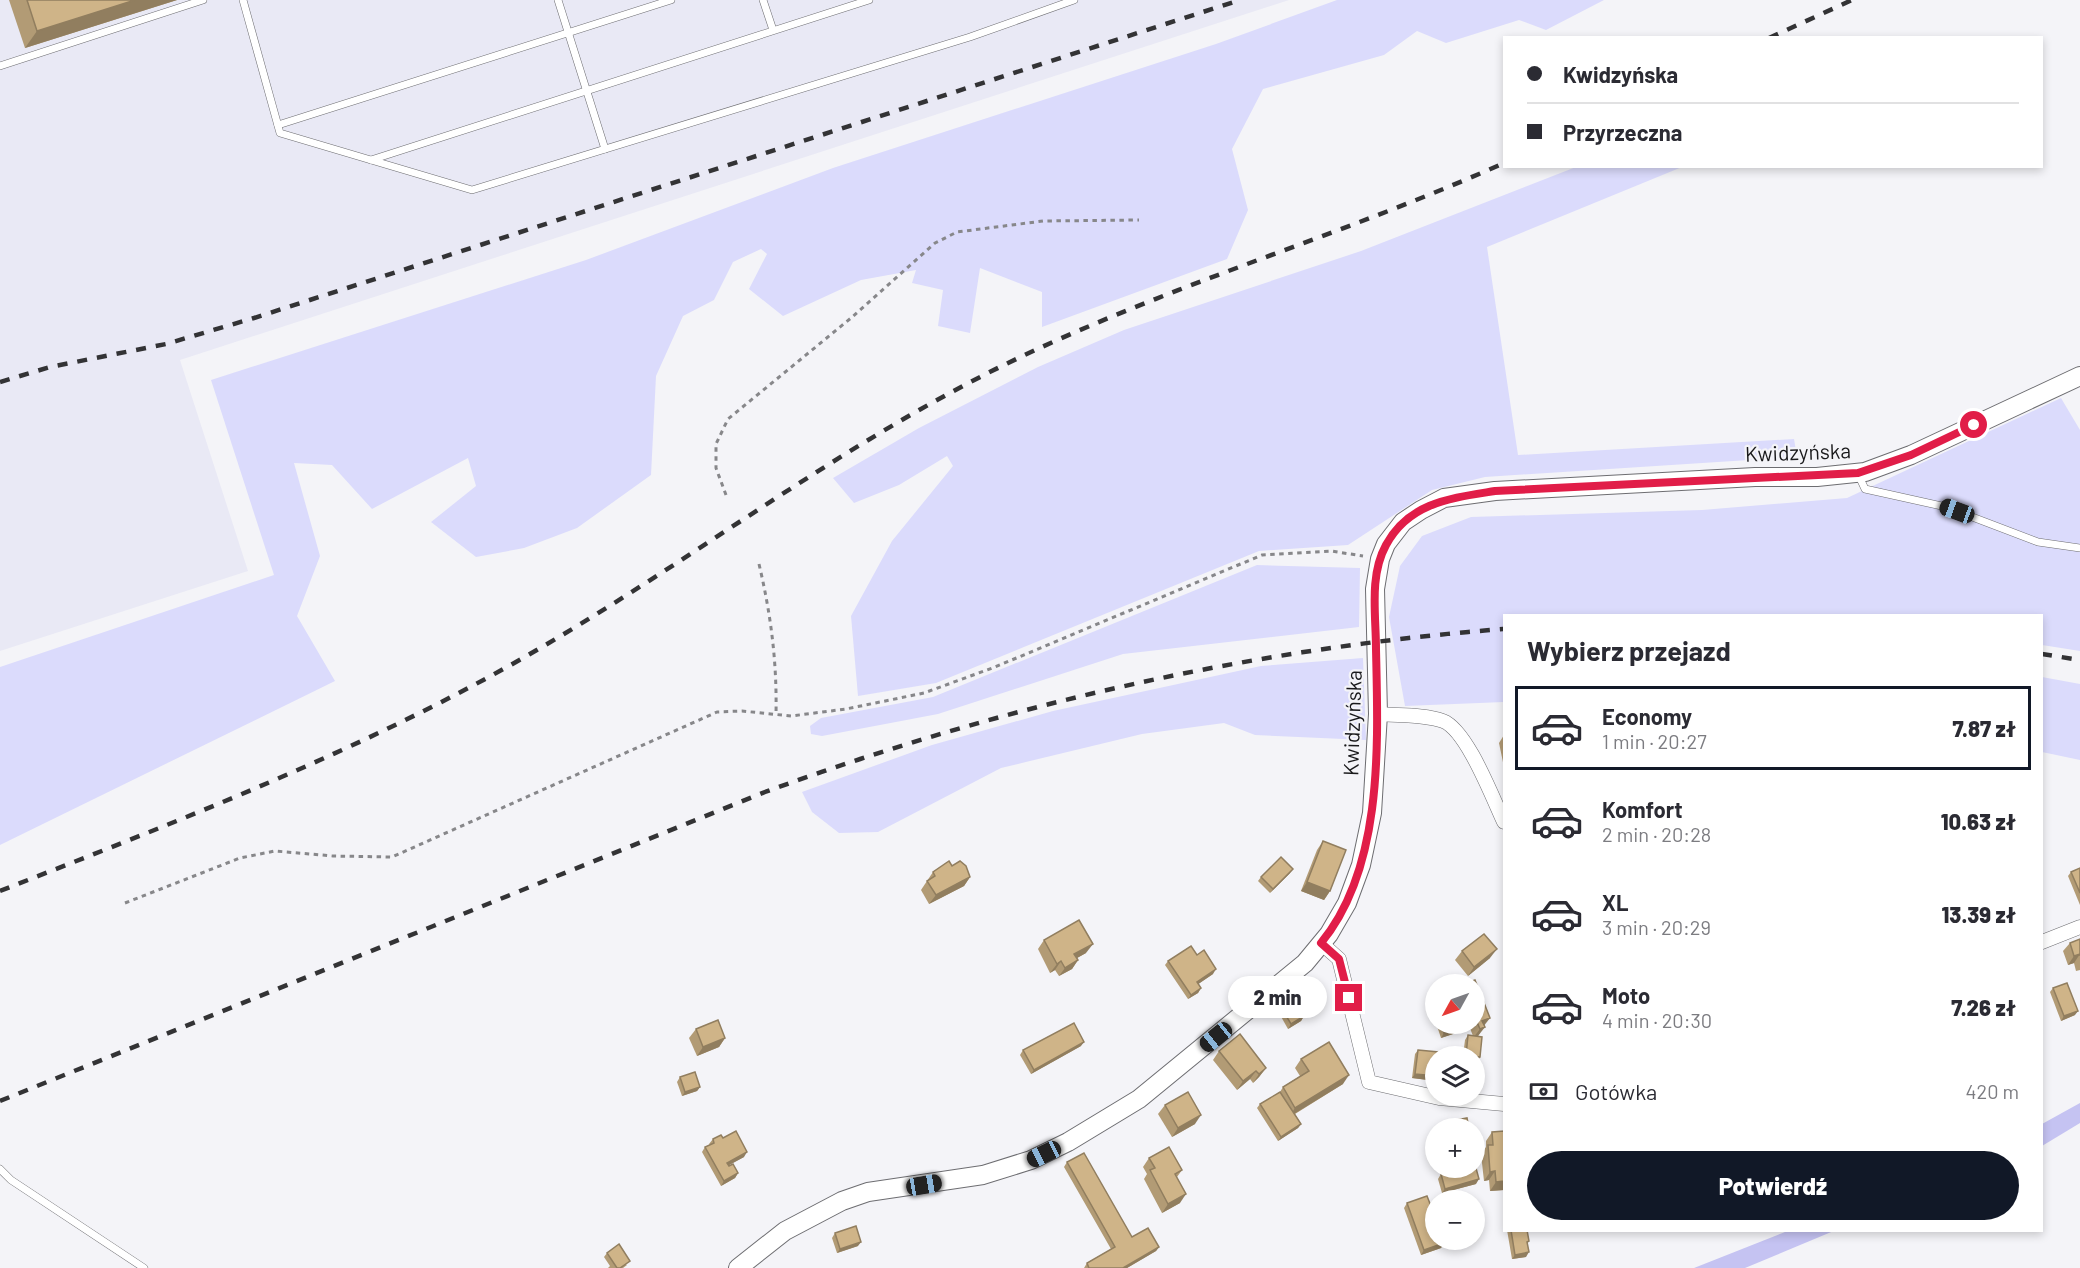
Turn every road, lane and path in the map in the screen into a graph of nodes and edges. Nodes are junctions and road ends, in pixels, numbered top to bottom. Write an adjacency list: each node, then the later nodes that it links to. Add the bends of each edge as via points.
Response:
1 (203, 0): 10 (lane)
2 (243, 0): 12 (lane)
3 (558, 0): 9 (lane)
4 (671, 0): 9 (lane)
5 (763, 0): 8 (lane)
6 (869, 0): 8 (lane)
7 (1074, 0): 13 (lane, via 970,37)
8 (773, 30): 11 (lane)
9 (568, 32): 11 (lane); 12 (lane)
10 (0, 66)
11 (586, 90): 13 (lane); 14 (lane)
12 (278, 125): 14 (lane, via 280,133)
13 (605, 149): 14 (lane, via 472,190)
14 (371, 160)
15 (1139, 220): 18 (path, via 1043,221 957,232 935,243 728,419 717,444 716,468)
16 (2080, 376): 17 (street, Kwidzyńska, via 1911,455)
17 (1858, 473): 19 (lane, via 1865,489 1946,507 2038,542); 20 (street, Kwidzyńska, via 1495,491 1444,498 1403,522)
18 (726, 495)
19 (2080, 548)
20 (1380, 559): 22 (path, via 1331,551 1262,555 924,693 846,709 791,716); 23 (street, Kwidzyńska, via 1375,589)
21 (759, 564): 22 (path, via 772,618)
22 (776, 714): 25 (path, via 717,712 392,857 275,851 240,858)
23 (1378, 714): 24 (street, via 1431,718 1449,724 1464,742); 28 (street, Kwidzyńska, via 1372,813 1361,865 1347,903)
24 (1503, 820)
25 (125, 903)
26 (2080, 927): 27 (street)
27 (2043, 942)
28 (1321, 943): 29 (street, via 1339,959 1369,1082 1439,1098); 32 (street, Kwidzyńska, via 1305,963 1160,1082 1089,1131 1031,1160 983,1175 868,1192 842,1201 785,1231)
29 (1503, 1104)
30 (0, 1168): 31 (lane, via 11,1180)
31 (144, 1268)
32 (738, 1268)

